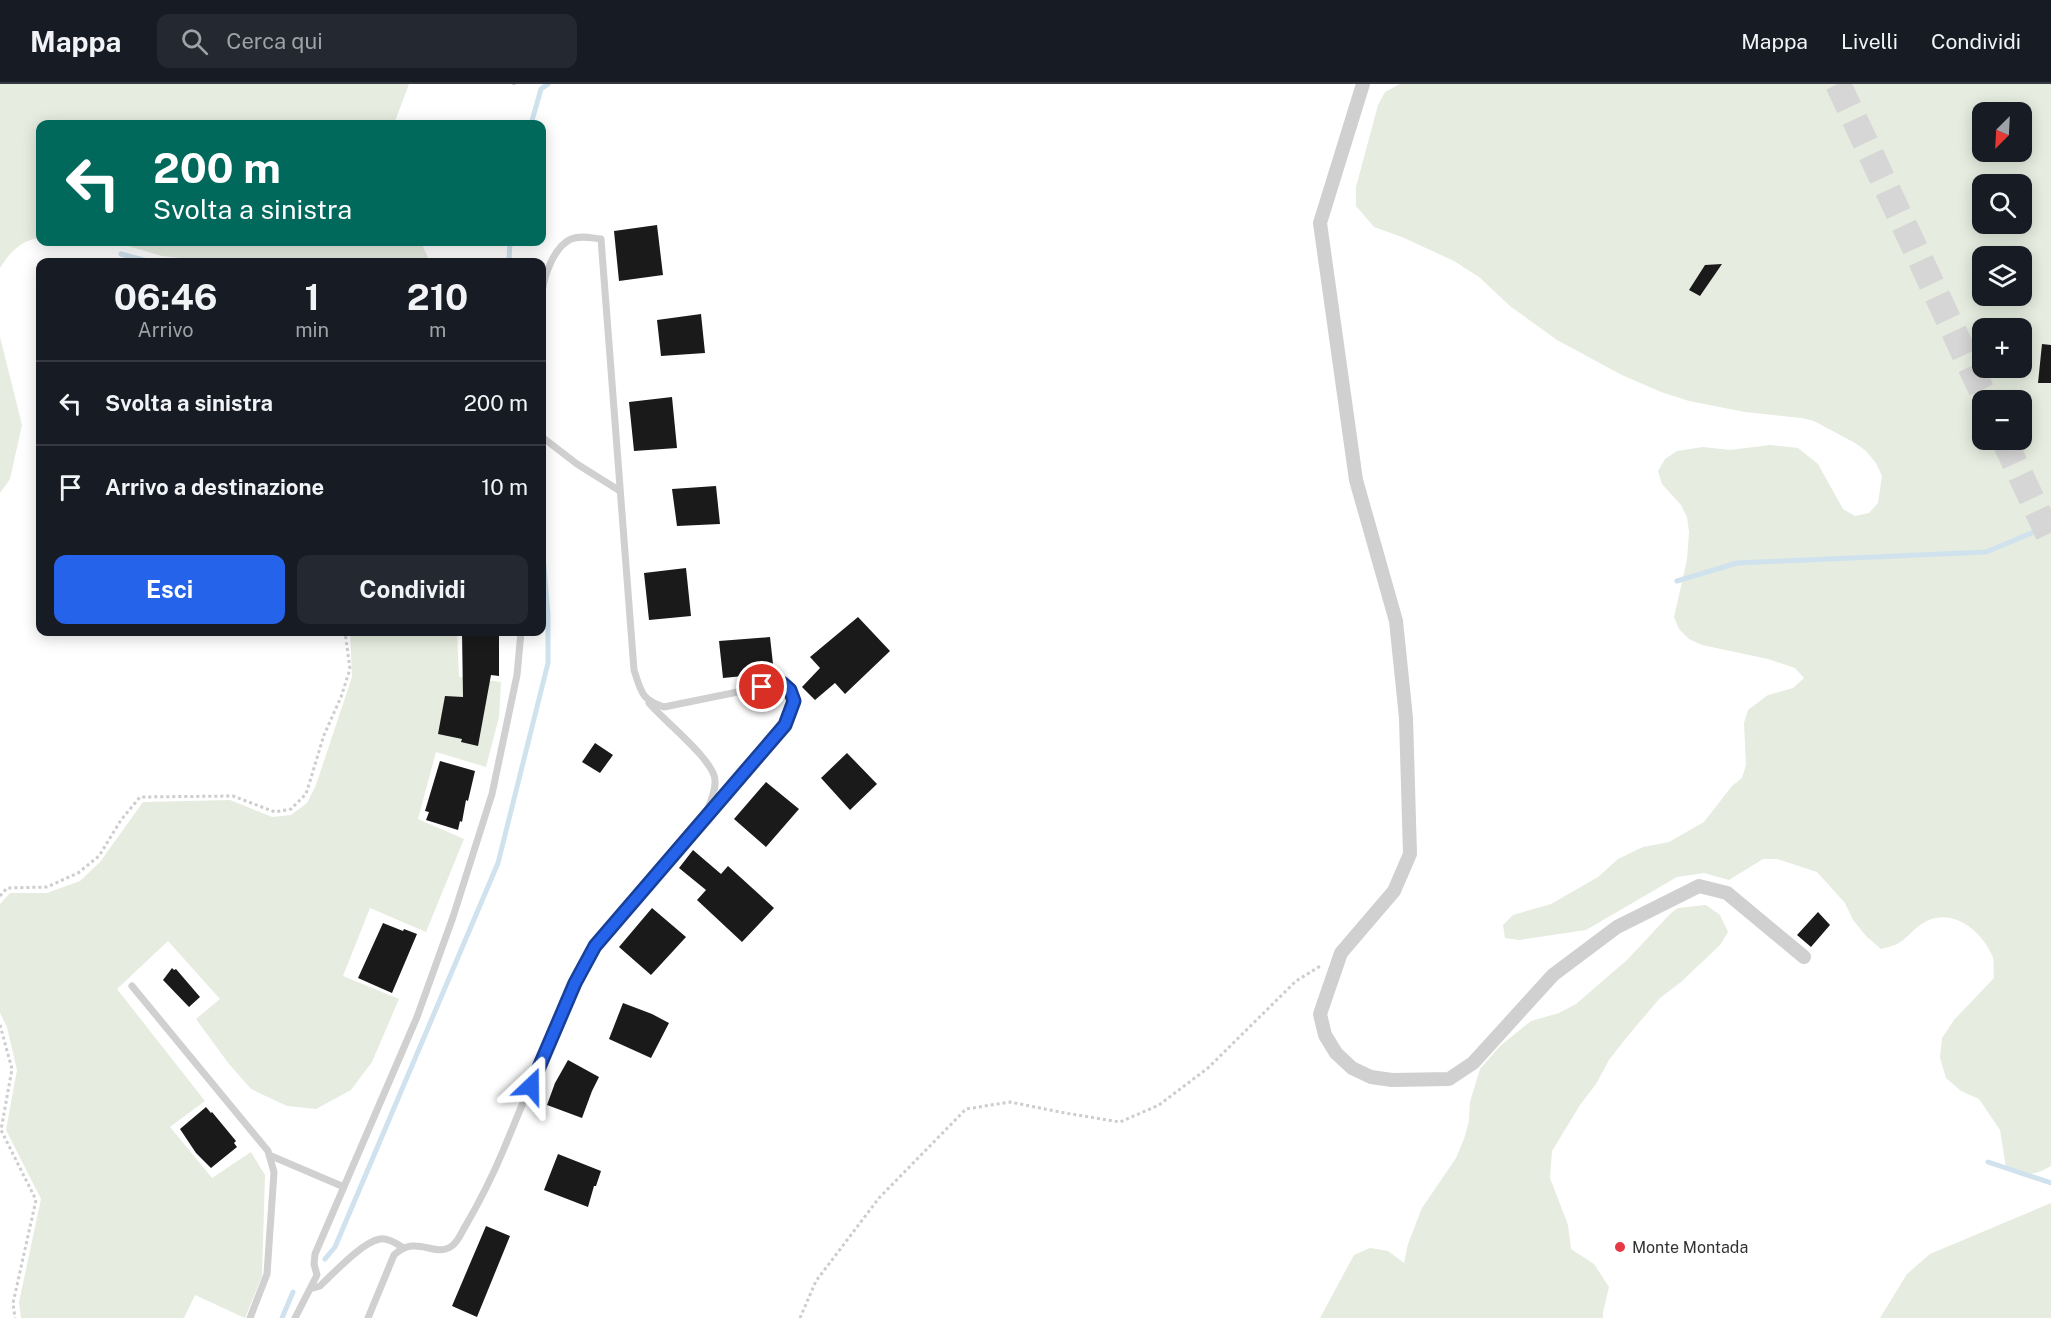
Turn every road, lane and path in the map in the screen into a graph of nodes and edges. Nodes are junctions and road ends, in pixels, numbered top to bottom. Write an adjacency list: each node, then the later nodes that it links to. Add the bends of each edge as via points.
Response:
1 (1363, 84): 10 (street, via 1320,223 1356,480 1396,621 1406,718 1410,854 1394,891)
2 (546, 278): 4 (lane, via 560,247 572,239 601,239)
3 (546, 440): 4 (lane)
4 (620, 491): 7 (lane, via 634,670)
5 (346, 636): 9 (path, via 350,669 306,794 291,809 274,812 233,796 140,797 99,856 78,873 47,887 7,888)
6 (521, 636): 15 (lane, via 518,675 492,794 453,917 417,1017)
7 (642, 694): 8 (lane, via 714,772 716,782); 8 (lane, via 652,704 664,707 782,683 790,690 794,701 785,725)
8 (705, 816): 16 (lane, via 595,946 575,983 487,1188 453,1245 441,1250 413,1244)
9 (0, 896)
10 (1341, 953): 11 (street, via 1320,1014 1325,1035 1352,1068 1371,1077 1392,1080 1449,1079 1473,1063 1553,975 1617,927 1699,886 1727,893); 22 (path, via 1296,981 1208,1068 1159,1105 1120,1122 1010,1101 966,1109 879,1198 816,1281)
11 (1804, 957)
12 (132, 986): 14 (lane)
13 (0, 1024): 18 (path, via 12,1069 1,1130 36,1200 13,1303)
14 (269, 1155): 15 (lane); 19 (lane, via 274,1182 267,1274)
15 (344, 1187): 17 (lane, via 315,1254 317,1275)
16 (402, 1247): 17 (lane, via 381,1239 367,1244 320,1286); 21 (lane, via 394,1255)
17 (310, 1289): 20 (lane)
18 (15, 1318)
19 (250, 1318)
20 (295, 1318)
21 (368, 1318)
22 (800, 1318)

